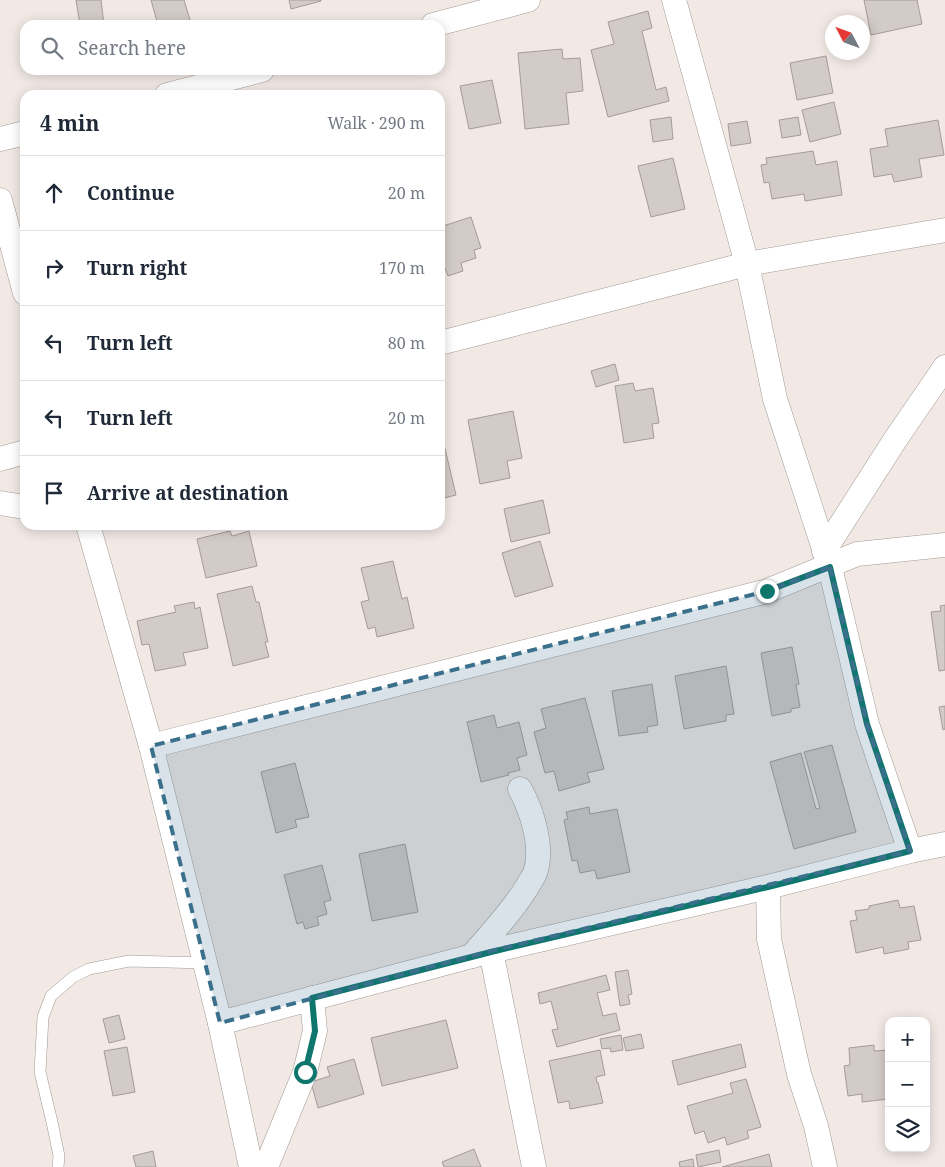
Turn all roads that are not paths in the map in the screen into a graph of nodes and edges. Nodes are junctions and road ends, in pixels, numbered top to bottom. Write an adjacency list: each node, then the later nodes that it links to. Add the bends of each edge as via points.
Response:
1 (528, 0): 3 (street)
2 (674, 0): 10 (street)
3 (445, 22)
4 (243, 75): 5 (street)
5 (186, 90)
6 (20, 133): 7 (street)
7 (0, 139)
8 (0, 200): 11 (street)
9 (945, 230): 10 (street)
10 (747, 264): 12 (street); 20 (street, via 774,399)
11 (20, 274)
12 (445, 342)
13 (945, 367): 20 (street, via 895,440)
14 (20, 453): 15 (street)
15 (0, 459)
16 (0, 503): 17 (street)
17 (20, 506)
18 (89, 530): 21 (street)
19 (945, 545): 20 (street)
20 (827, 559): 21 (street, via 767,591); 24 (street, via 867,724)
21 (151, 746): 27 (street)
22 (520, 789): 26 (street, via 530,807 535,831 538,853 535,874)
23 (945, 844): 24 (street)
24 (910, 851): 25 (street)
25 (768, 887): 26 (street); 34 (street, via 769,939 799,1074)
26 (482, 954): 28 (street); 33 (street)
27 (205, 963): 29 (street); 30 (lane, via 129,961 88,969 51,996 43,1017 40,1072 59,1156)
28 (312, 998): 29 (street); 32 (street, via 315,1031 305,1072)
29 (220, 1022): 31 (street)
30 (58, 1167)
31 (251, 1167)
32 (266, 1167)
33 (534, 1167)
34 (825, 1167)

